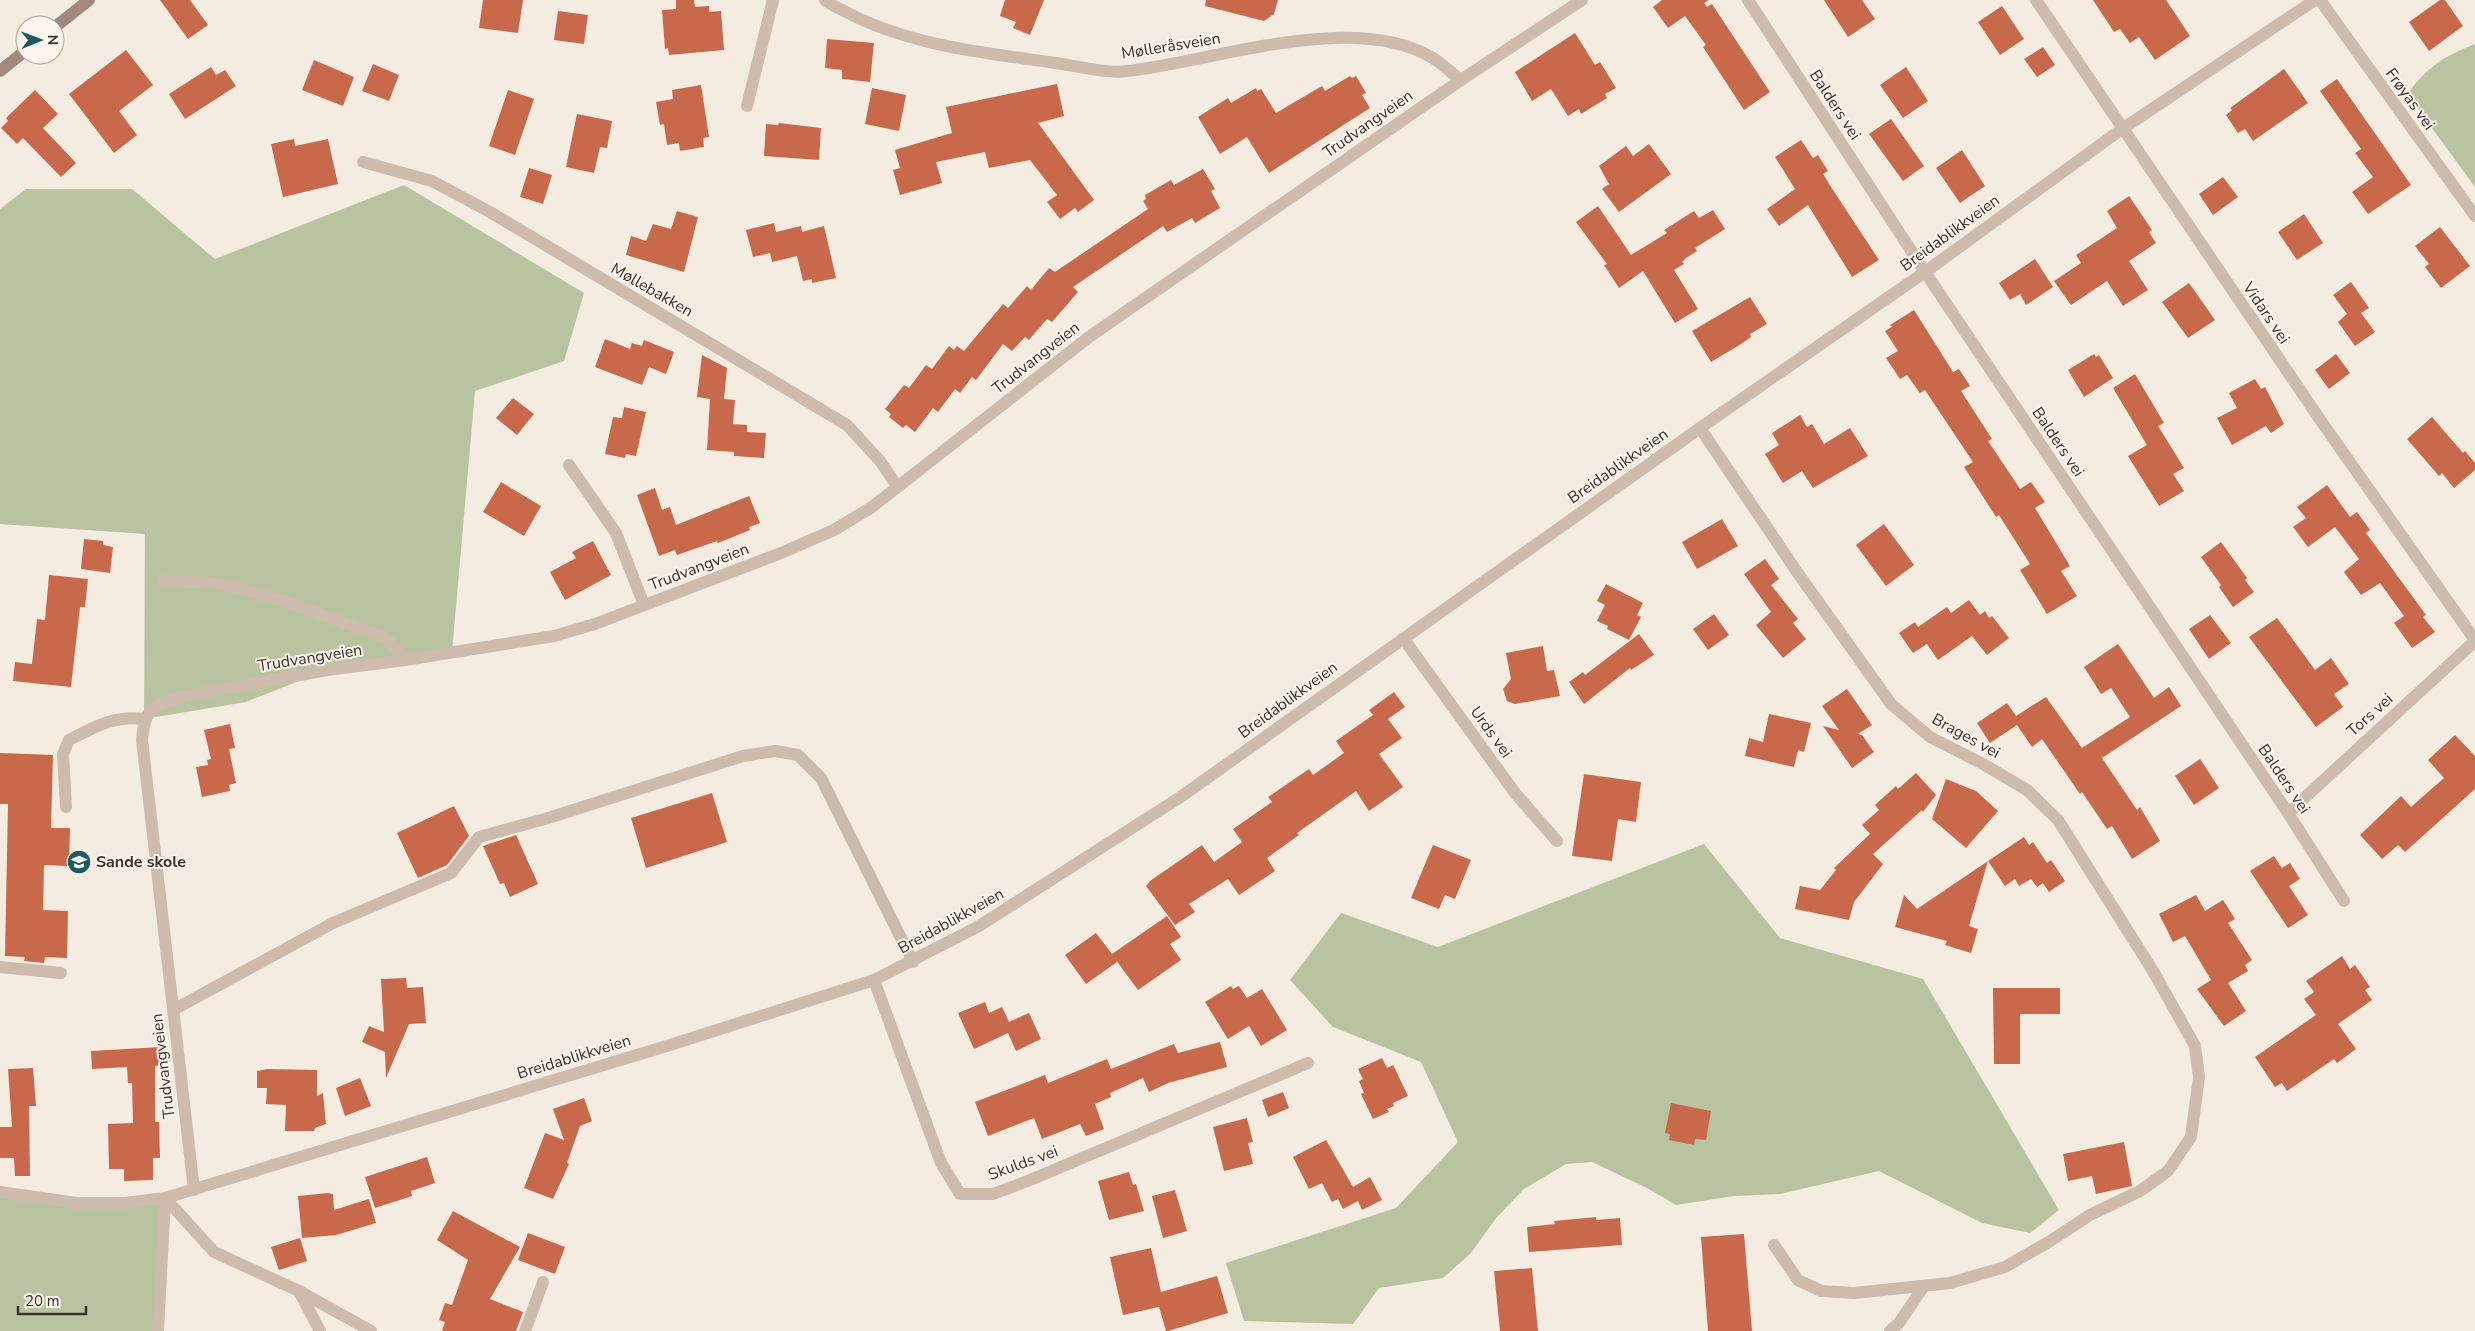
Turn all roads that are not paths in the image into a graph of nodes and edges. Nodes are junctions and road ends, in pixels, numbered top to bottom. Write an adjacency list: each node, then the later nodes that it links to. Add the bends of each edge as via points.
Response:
1 (90, 0): 9 (main road)
2 (773, 0): 13 (street)
3 (826, 0): 12 (street, Mølleråsveien, via 865,22 899,35 1084,67 1125,72 1263,46 1336,37 1393,43 1431,57)
4 (1582, 0): 12 (street, Trudvangveien)
5 (1748, 0): 17 (street, Balders vei)
6 (2036, 0): 14 (street, Vidars vei)
7 (2315, 0): 14 (street, Breidablikkveien)
8 (2320, 0): 16 (street, Frøyas vei)
9 (65, 19)
10 (15, 59): 11 (main road)
11 (0, 70)
12 (1461, 80): 20 (street, Trudvangveien, via 1089,337)
13 (747, 106)
14 (2122, 129): 17 (street, Breidablikkveien); 24 (street, Vidars vei)
15 (363, 162): 20 (street, Møllebakken, via 432,181 490,212 848,425)
16 (2475, 216)
17 (1925, 272): 18 (street, Breidablikkveien); 28 (street, Balders vei)
18 (1700, 428): 23 (street, Breidablikkveien); 42 (street, Brages vei, via 1891,704 1930,738 1984,764 2027,790 2058,820 2153,971 2194,1046 2199,1077 2191,1137 2168,1171 2140,1191 2090,1215 2005,1267 1950,1283)
19 (569, 465): 22 (street, via 616,533)
20 (897, 486): 22 (street, Trudvangveien, via 872,507 834,530 781,554)
21 (163, 581): 25 (street, via 218,583 278,599 386,638)
22 (644, 605): 25 (street, Trudvangveien, via 554,636)
23 (1403, 638): 29 (street, Urds vei, via 1515,793); 31 (street, Breidablikkveien, via 1182,796 979,926)
24 (2475, 641): 28 (street, Tors vei)
25 (405, 660): 26 (street, Trudvangveien, via 327,670 180,697 158,705)
26 (144, 718): 27 (street, via 110,720 69,740 63,754); 35 (street, Trudvangveien, via 142,740)
27 (66, 807)
28 (2288, 813): 30 (street, Balders vei)
29 (1558, 841)
30 (2344, 901)
31 (913, 962): 34 (street, Breidablikkveien); 35 (street, via 822,778 798,756 775,751 743,756 479,837 451,873 333,922)
32 (0, 968): 33 (street)
33 (61, 973)
34 (874, 980): 36 (street, Skulds vei, via 940,1163 960,1194 993,1194); 37 (street, Breidablikkveien)
35 (173, 1010): 37 (street, Trudvangveien)
36 (1308, 1063)
37 (194, 1190): 39 (street, Breidablikkveien)
38 (0, 1192): 39 (street, Breidablikkveien, via 77,1203 125,1203)
39 (165, 1198): 43 (street, via 214,1252); 44 (street)
40 (1774, 1245): 42 (street, Brages vei, via 1798,1280 1821,1291 1854,1293)
41 (543, 1282): 47 (street)
42 (1924, 1286): 48 (street)
43 (299, 1291): 45 (street); 46 (street)
44 (158, 1331)
45 (320, 1331)
46 (371, 1331)
47 (525, 1331)
48 (1890, 1331)

